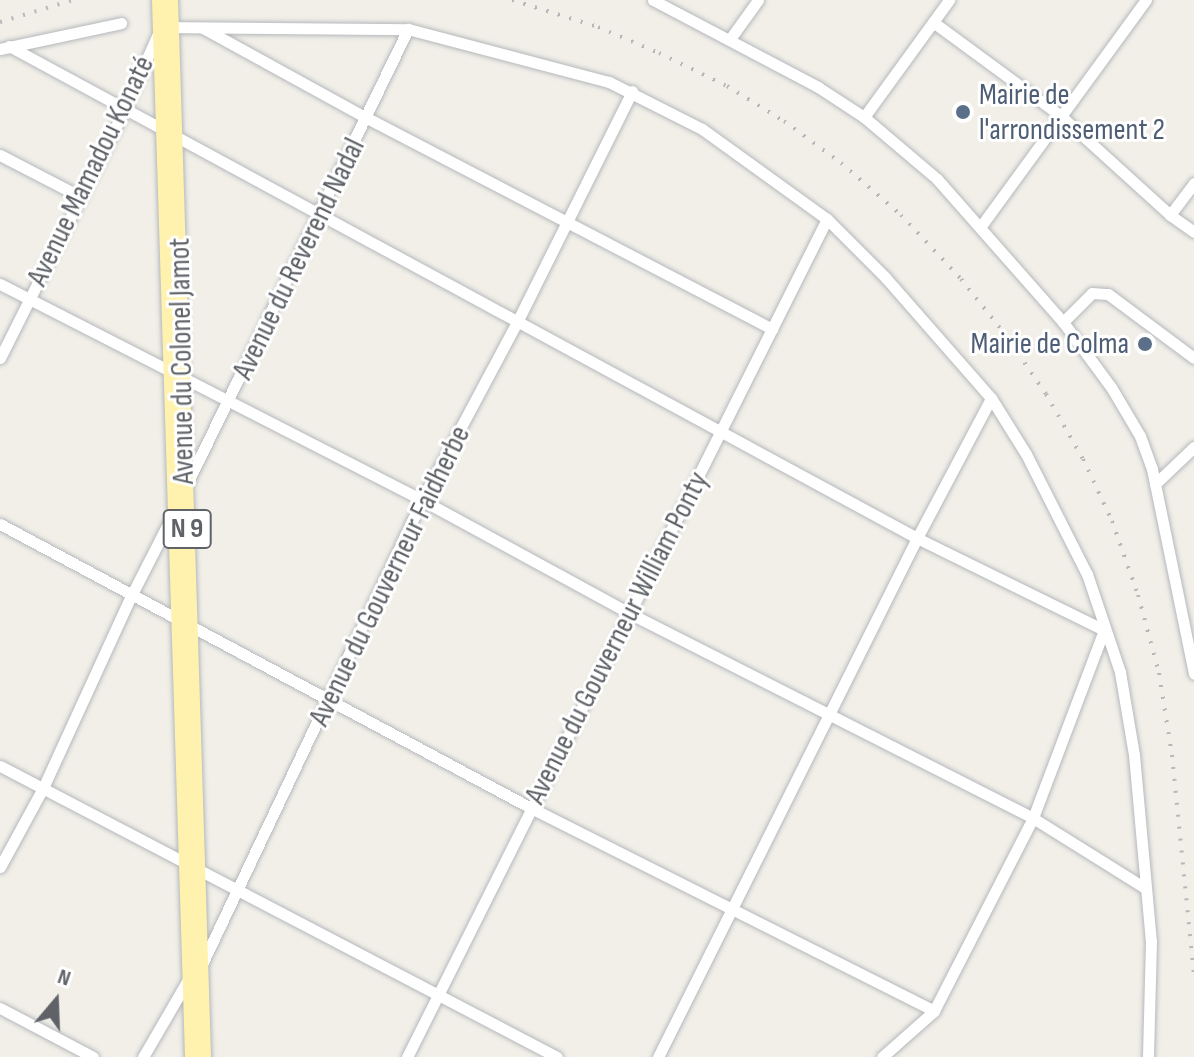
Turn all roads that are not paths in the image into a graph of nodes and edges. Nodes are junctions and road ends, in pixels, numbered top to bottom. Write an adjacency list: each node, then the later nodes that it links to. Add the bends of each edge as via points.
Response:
1 (159, 0): 9 (main road, Avenue du Colonel Jamot / N 9)
2 (171, 0): 9 (main road, Avenue du Colonel Jamot / N 9)
3 (653, 0): 12 (street)
4 (758, 0): 12 (street)
5 (949, 0): 7 (street)
6 (1146, 0): 16 (street)
7 (933, 22): 16 (street); 17 (street)
8 (121, 23): 13 (street)
9 (166, 26): 10 (street); 15 (street, Avenue Mamadou Konaté); 19 (main road, Avenue du Colonel Jamot / N 9)
10 (202, 27): 11 (street); 18 (street)
11 (408, 29): 14 (street); 18 (street, Avenue du Reverend Nadal)
12 (730, 39): 17 (street)
13 (5, 47): 15 (street)
14 (632, 91): 25 (street, via 702,129); 26 (street, Avenue du Gouverneur Faidherbe)
15 (124, 110): 19 (street); 22 (street, Avenue Mamadou Konaté)
16 (1061, 116): 23 (street); 27 (street)
17 (864, 117): 27 (street, via 928,170)
18 (367, 118): 24 (street, Avenue du Reverend Nadal); 26 (street)
19 (171, 136): 24 (street); 36 (main road, Avenue du Colonel Jamot / N 9)
20 (0, 155): 22 (street)
21 (1194, 183): 23 (street)
22 (81, 197): 30 (street, Avenue Mamadou Konaté)
23 (1170, 215): 28 (street)
24 (320, 216): 31 (street); 38 (street, Avenue du Reverend Nadal)
25 (827, 219): 33 (street, Avenue du Gouverneur William Ponty); 37 (street)
26 (566, 222): 31 (street, Avenue du Gouverneur Faidherbe); 33 (street)
27 (981, 226): 32 (street)
28 (1194, 232)
29 (0, 284): 30 (street)
30 (29, 299): 34 (street, Avenue Mamadou Konaté); 36 (street)
31 (517, 322): 39 (street); 43 (street, Avenue du Gouverneur Faidherbe)
32 (1063, 322): 35 (street, via 1092,293 1108,294); 41 (street, via 1130,417)
33 (772, 329): 39 (street, Avenue du Gouverneur William Ponty)
34 (0, 358)
35 (1194, 358)
36 (179, 377): 38 (street); 42 (main road, Avenue du Colonel Jamot / N 9); 44 (main road, Avenue du Colonel Jamot / N 9)
37 (991, 398): 46 (street); 50 (street, via 1087,574)
38 (229, 403): 42 (street, Avenue du Reverend Nadal); 43 (street)
39 (720, 432): 46 (street); 48 (street, Avenue du Gouverneur William Ponty)
40 (1194, 447): 41 (street)
41 (1155, 484): 51 (street)
42 (185, 487): 44 (street, Avenue du Reverend Nadal); 49 (main road, Avenue du Colonel Jamot / N 9)
43 (422, 500): 48 (street); 52 (street, Avenue du Gouverneur Faidherbe)
44 (176, 508): 47 (street); 49 (main road, Avenue du Colonel Jamot / N 9)
45 (0, 524): 47 (street)
46 (917, 538): 50 (street); 53 (street)
47 (131, 596): 49 (street); 55 (street)
48 (629, 613): 53 (street); 56 (street, Avenue du Gouverneur William Ponty)
49 (185, 625): 52 (street); 58 (main road, Avenue du Colonel Jamot / N 9); 60 (main road, Avenue du Colonel Jamot / N 9)
50 (1104, 630): 57 (street); 61 (street, via 1120,672 1131,741)
51 (1194, 674)
52 (329, 699): 56 (street); 62 (street, Avenue du Gouverneur Faidherbe)
53 (829, 714): 57 (street); 63 (street)
54 (0, 766): 55 (street)
55 (43, 788): 58 (street); 59 (street)
56 (531, 808): 63 (street); 66 (street, Avenue du Gouverneur William Ponty)
57 (1033, 818): 61 (street); 68 (street)
58 (186, 865): 60 (street); 65 (main road, Avenue du Colonel Jamot / N 9)
59 (0, 867)
60 (200, 872): 62 (street); 64 (main road, Avenue du Colonel Jamot / N 9)
61 (1145, 888): 79 (street, via 1151,941)
62 (236, 891): 64 (street, Avenue du Gouverneur Faidherbe); 66 (street)
63 (733, 907): 68 (street); 76 (street)
64 (201, 965): 65 (street, Avenue du Gouverneur Faidherbe); 73 (main road, Avenue du Colonel Jamot / N 9)
65 (189, 977): 71 (street, Avenue du Gouverneur Faidherbe); 72 (main road, Avenue du Colonel Jamot / N 9)
66 (438, 996): 74 (street, Avenue du Gouverneur William Ponty); 75 (street)
67 (0, 1008): 70 (street)
68 (934, 1011): 69 (street)
69 (894, 1047): 77 (street); 78 (street)
70 (93, 1057)
71 (143, 1057)
72 (192, 1057)
73 (204, 1057)
74 (407, 1057)
75 (557, 1057)
76 (658, 1057)
77 (882, 1057)
78 (903, 1057)
79 (1148, 1057)

